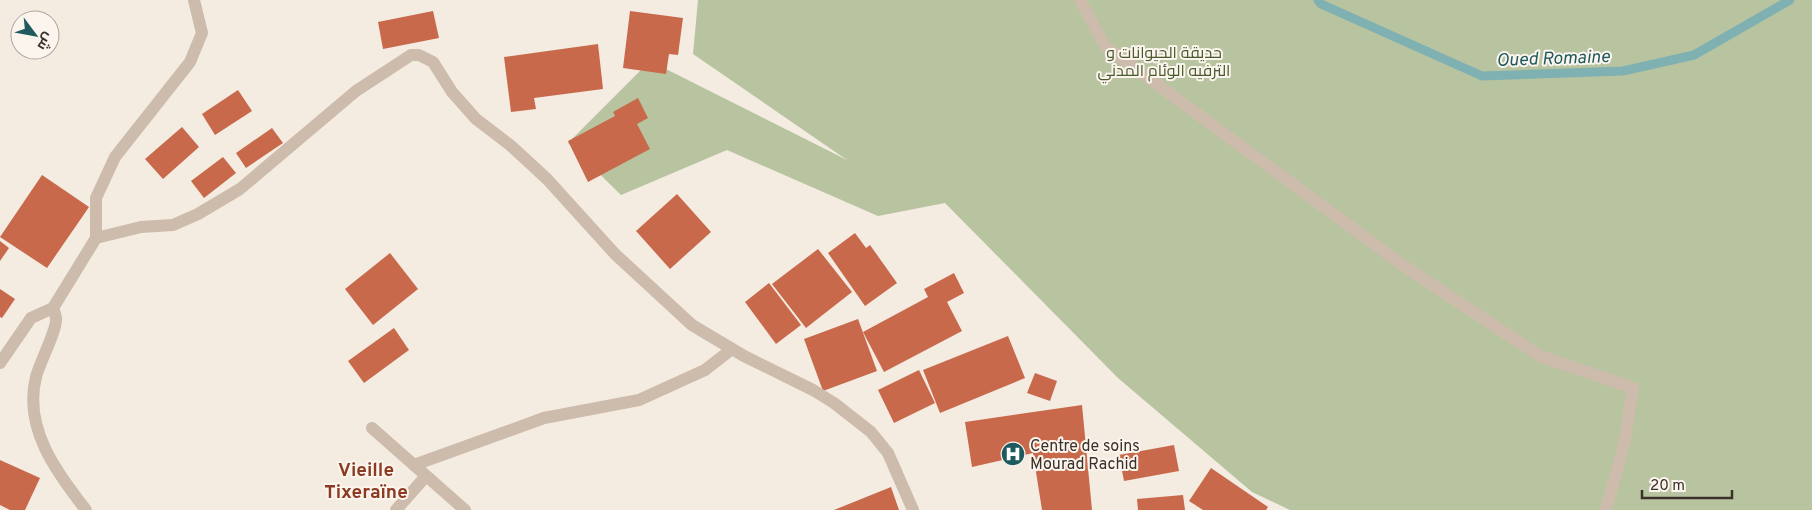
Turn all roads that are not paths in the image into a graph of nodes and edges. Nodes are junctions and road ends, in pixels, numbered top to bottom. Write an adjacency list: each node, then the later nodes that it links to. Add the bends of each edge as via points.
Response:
1 (194, 0): 3 (street, via 202,33 190,62 115,157 96,198)
2 (1080, 0): 14 (street, via 1105,46 1404,266 1540,356 1633,388 1624,444)
3 (96, 238): 4 (street); 5 (street, via 141,227 173,226 198,214 240,189 356,91 411,56 419,55 433,62 452,92 476,119 547,179 615,254 692,326)
4 (52, 308): 6 (street, via 31,318); 10 (street, via 56,320 35,379 34,409 40,440 60,477)
5 (732, 349): 8 (street, via 705,370 639,400 544,418); 13 (street, via 834,402 872,432 888,453)
6 (0, 363)
7 (372, 428): 8 (street)
8 (414, 465): 9 (street)
9 (426, 476): 11 (street); 12 (street)
10 (86, 510)
11 (396, 510)
12 (465, 510)
13 (913, 510)
14 (1606, 510)

